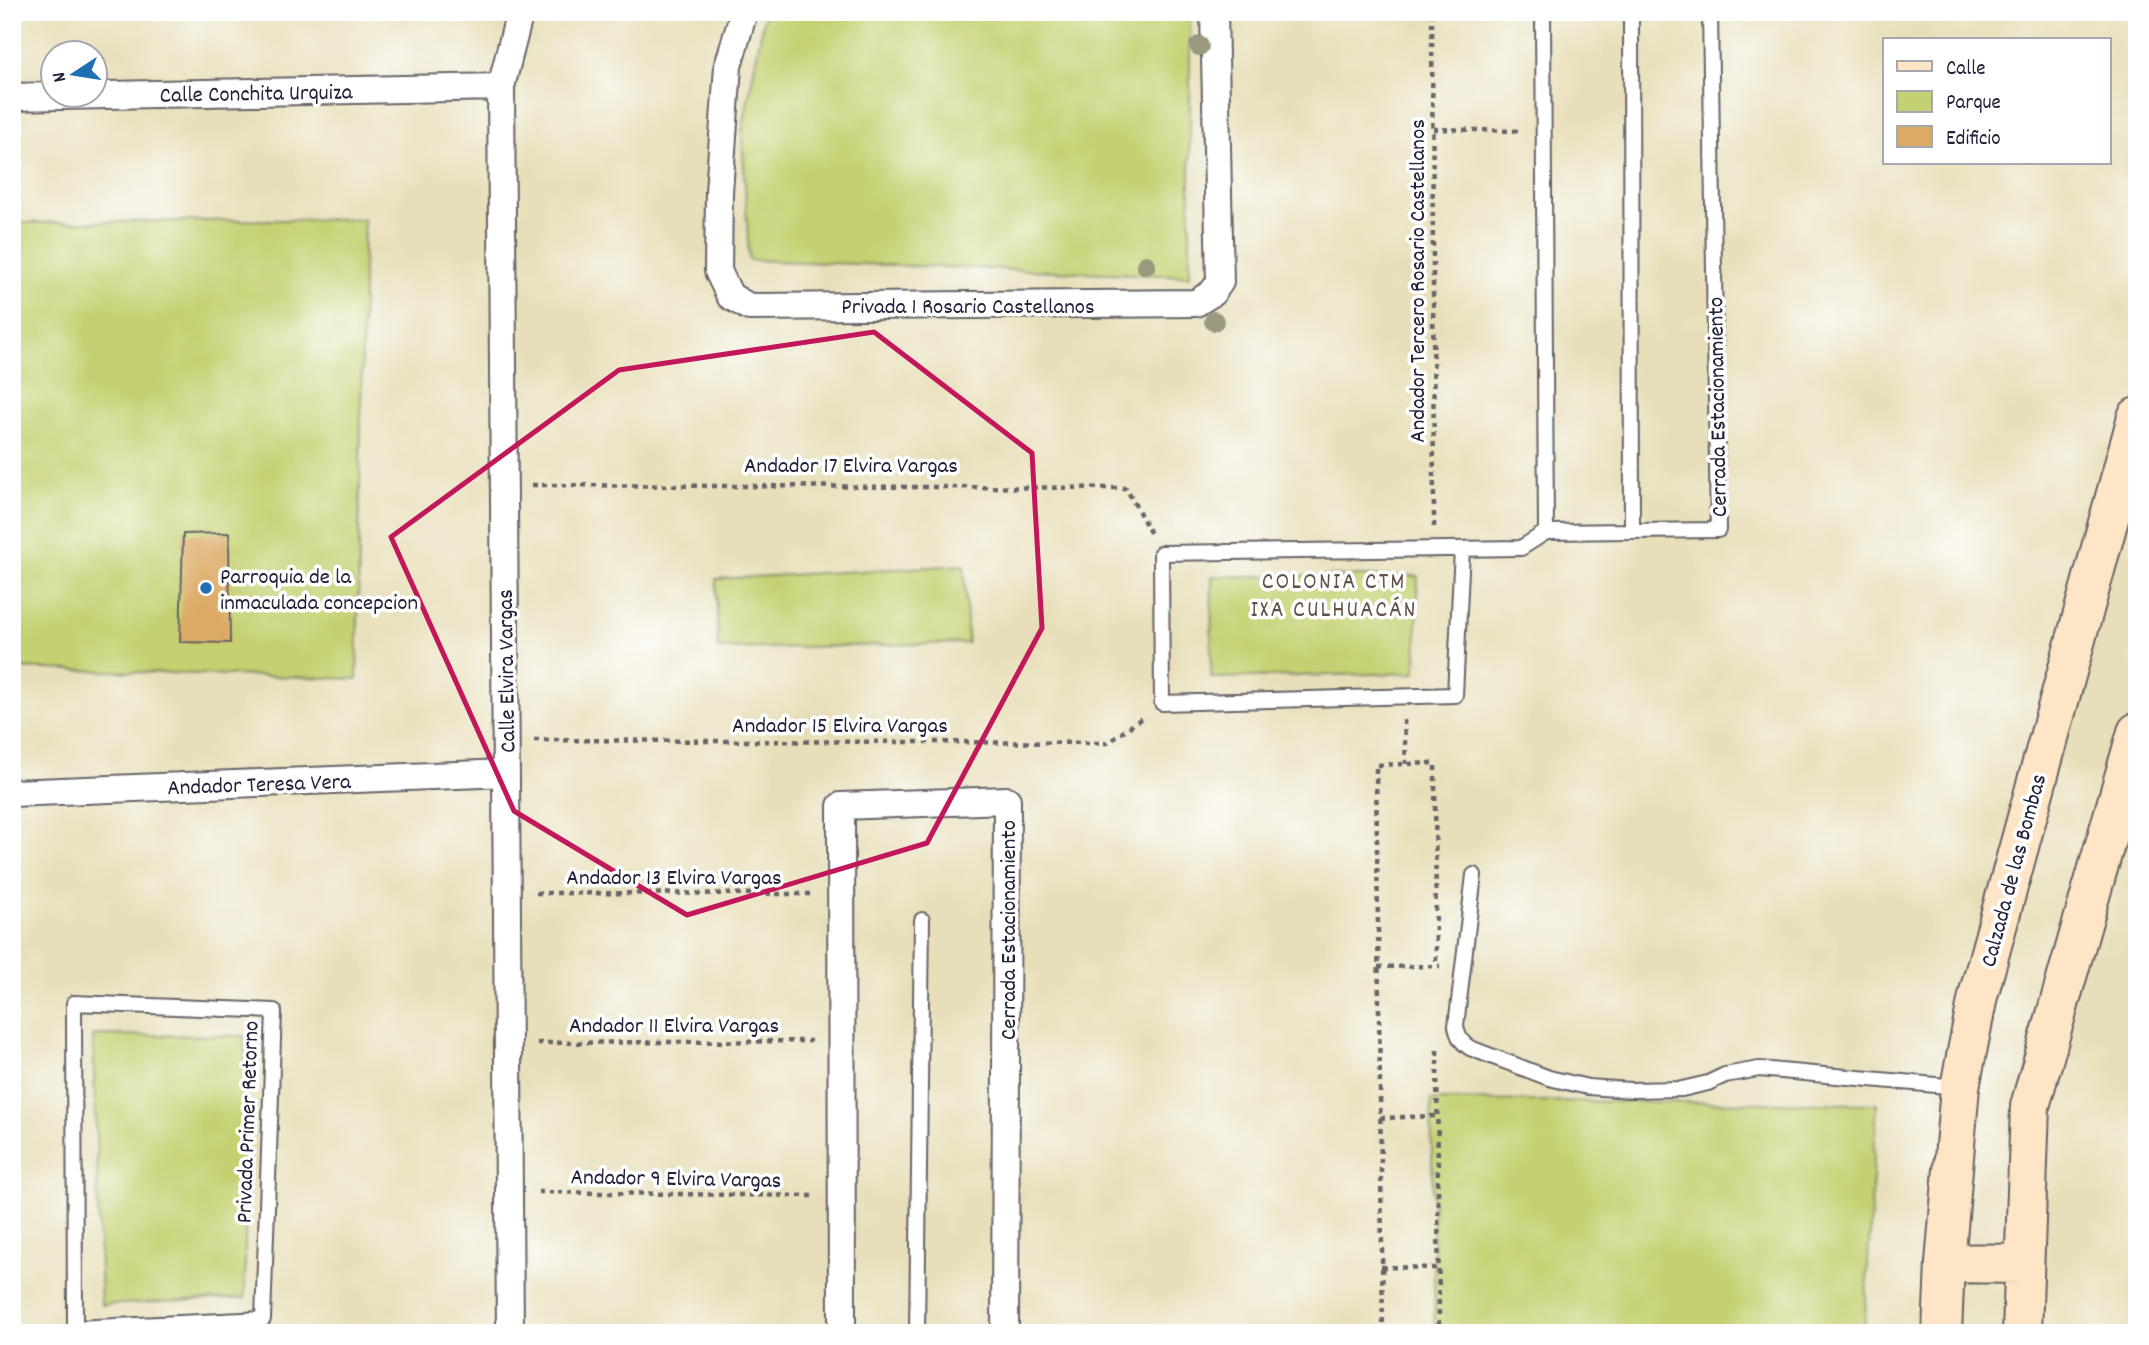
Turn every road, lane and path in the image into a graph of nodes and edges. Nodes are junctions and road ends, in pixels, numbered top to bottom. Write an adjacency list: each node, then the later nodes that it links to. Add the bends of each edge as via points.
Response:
1 (520, 12): 8 (street, Calle Elvira Vargas)
2 (744, 12): 3 (street, Privada 1 Rosario Castellanos, via 728,66 718,271 730,296 749,307 1196,303 1212,293 1220,282)
3 (1214, 12)
4 (1433, 12): 10 (path, Andador Tercero Rosario Castellanos)
5 (1544, 12): 11 (lane)
6 (1631, 12): 14 (lane)
7 (1710, 12): 14 (lane, Cerrada Estacionamiento, via 1718,530)
8 (500, 87): 9 (street, Calle Conchita Urquiza); 13 (street, Calle Elvira Vargas)
9 (12, 97)
10 (1433, 129): 11 (path); 16 (path, Andador Tercero Rosario Castellanos)
11 (1544, 132): 15 (lane)
12 (2137, 417): 33 (main road, Calzada de las Bombas, via 1978,996)
13 (503, 485): 18 (path, Andador 17 Elvira Vargas, via 1126,488); 22 (street, Calle Elvira Vargas)
14 (1632, 531): 15 (lane, Cerrada Estacionamiento)
15 (1546, 532): 17 (lane, via 1521,548)
16 (1434, 549): 17 (lane); 18 (lane)
17 (1462, 549): 19 (lane, via 1455,695)
18 (1161, 553): 20 (lane)
19 (1404, 696): 20 (lane); 30 (path, via 1406,764 1376,765)
20 (1161, 703): 22 (path, Andador 15 Elvira Vargas, via 1108,743)
21 (2137, 732): 39 (main road, via 2031,1106)
22 (505, 739): 23 (street, Calle Elvira Vargas)
23 (506, 773): 24 (street, Andador Teresa Vera); 26 (street, Calle Elvira Vargas)
24 (12, 793)
25 (1474, 875): 29 (lane)
26 (507, 893): 27 (path, Andador 13 Elvira Vargas); 32 (street, Calle Elvira Vargas)
27 (841, 894): 31 (street, Cerrada Estacionamiento); 46 (street, Cerrada Estacionamiento, via 841,806 1007,800)
28 (922, 920): 45 (lane)
29 (1464, 965): 30 (path); 33 (lane, via 1456,1026 1463,1043 1549,1078 1588,1087 1682,1089 1759,1069)
30 (1378, 967): 35 (path)
31 (841, 1040): 32 (path, Andador 11 Elvira Vargas); 37 (street, Cerrada Estacionamiento)
32 (508, 1043): 36 (street, Calle Elvira Vargas)
33 (1960, 1087): 38 (main road, Calzada de las Bombas)
34 (1437, 1116): 35 (path)
35 (1380, 1118): 40 (path)
36 (509, 1192): 37 (path, Andador 9 Elvira Vargas); 43 (street, Calle Elvira Vargas)
37 (842, 1196): 44 (street, Cerrada Estacionamiento)
38 (1945, 1263): 39 (main road); 48 (main road, Calzada de las Bombas)
39 (2023, 1264): 49 (main road)
40 (1381, 1267): 41 (path); 47 (path)
41 (1438, 1268)
42 (75, 1331): 42 (lane, Privada Primer Retorno, via 74,1003 274,1011 262,1319)
43 (510, 1333)
44 (842, 1333)
45 (917, 1333)
46 (1005, 1333)
47 (1383, 1333)
48 (1942, 1333)
49 (2022, 1333)

